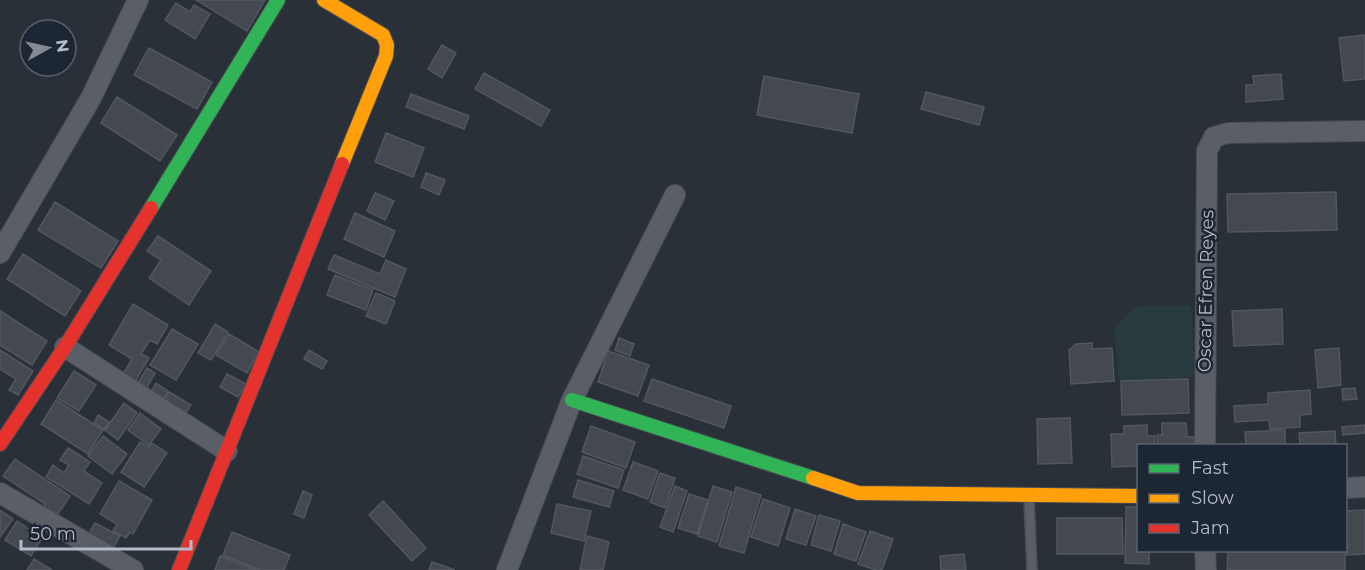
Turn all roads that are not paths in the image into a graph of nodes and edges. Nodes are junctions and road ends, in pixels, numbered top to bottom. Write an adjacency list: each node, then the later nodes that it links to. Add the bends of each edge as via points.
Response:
1 (138, 0): 6 (street, via 91,98)
2 (278, 0): 7 (street)
3 (324, 0): 11 (street, via 383,35 386,56)
4 (1365, 131): 10 (street, Oscar Efren Reyes, via 1228,133 1214,137 1208,151)
5 (675, 195): 8 (street)
6 (0, 253)
7 (65, 347): 9 (street); 11 (street)
8 (572, 400): 15 (street, via 858,493); 20 (street)
9 (0, 444)
10 (1205, 444)
11 (226, 451): 19 (street)
12 (1365, 487): 13 (street)
13 (1347, 488)
14 (0, 493): 18 (street)
15 (1029, 495): 16 (street); 21 (lane)
16 (1137, 496)
17 (1206, 552): 22 (street)
18 (132, 570)
19 (179, 570)
20 (507, 570)
21 (1032, 570)
22 (1206, 570)

